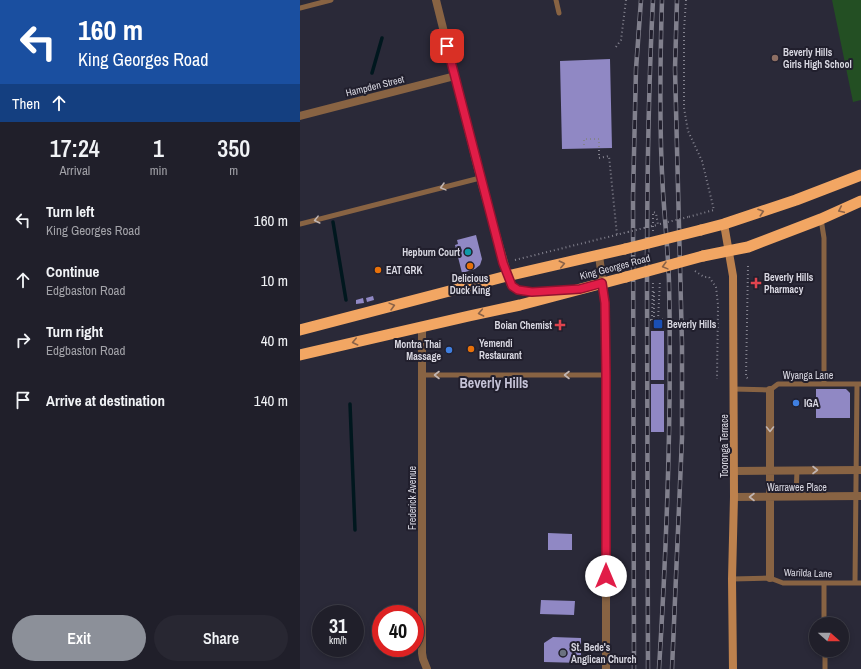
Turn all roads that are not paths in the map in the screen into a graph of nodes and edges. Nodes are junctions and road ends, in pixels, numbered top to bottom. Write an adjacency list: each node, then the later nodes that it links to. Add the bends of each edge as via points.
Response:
1 (331, 0): 4 (lane)
2 (436, 0): 6 (street)
3 (556, 0): 5 (lane)
4 (300, 8)
5 (559, 13)
6 (455, 76): 7 (street, Hampden Street); 9 (street)
7 (300, 116)
8 (861, 175): 13 (highway, King Georges Road, one-way to 8)
9 (480, 178): 12 (lane, one-way to 12); 16 (street)
10 (861, 201): 11 (highway, King Georges Road, one-way to 11)
11 (821, 219): 14 (highway, King Georges Road, via 748,247); 24 (lane, via 824,238)
12 (300, 224)
13 (724, 224): 14 (main road, Tooronga Terrace); 15 (highway, King Georges Road, bridge)
14 (728, 251): 17 (highway, King Georges Road, one-way to 17, bridge); 26 (main road, Tooronga Terrace, via 733,276)
15 (599, 255): 16 (highway, King Georges Road, one-way to 15); 17 (street)
16 (507, 276): 18 (street, via 515,289 523,292); 20 (highway, King Georges Road, one-way to 16)
17 (602, 283): 18 (highway, King Georges Road); 23 (street, via 605,303)
18 (580, 289): 19 (highway, King Georges Road, one-way to 19, via 520,306)
19 (422, 326): 21 (highway, King Georges Road, one-way to 21); 22 (street, Frederick Avenue)
20 (300, 330)
21 (300, 355)
22 (422, 375): 23 (lane, one-way to 22); 42 (street, Frederick Avenue, via 422,660)
23 (606, 375): 43 (street)
24 (824, 383): 25 (lane, Wyanga Lane); 27 (lane, Wyanga Lane, via 778,384)
25 (859, 384): 30 (lane)
26 (733, 389): 27 (lane, Wyanga Lane); 31 (main road, Tooronga Terrace)
27 (770, 390): 28 (street, one-way to 28)
28 (770, 470): 29 (street, Warrawee Place); 31 (street, Warrawee Place); 34 (street)
29 (796, 470): 30 (street, Warrawee Place, one-way to 30); 35 (lane)
30 (859, 470): 32 (lane)
31 (734, 471): 33 (main road, Tooronga Terrace)
32 (859, 496): 35 (street, Warrawee Place); 38 (lane)
33 (734, 497): 34 (street, Warrawee Place, one-way to 33); 37 (main road, Tooronga Terrace)
34 (770, 497): 35 (street, Warrawee Place); 36 (street)
35 (796, 497)
36 (770, 578): 37 (lane, Warilda Lane); 39 (lane, Warilda Lane, via 783,583)
37 (732, 579): 44 (main road, Tooronga Terrace)
38 (858, 583): 39 (lane, Warilda Lane)
39 (824, 584): 40 (lane)
40 (824, 617)
41 (825, 657): 45 (lane)
42 (427, 669)
43 (606, 669)
44 (733, 669)
45 (825, 669)

